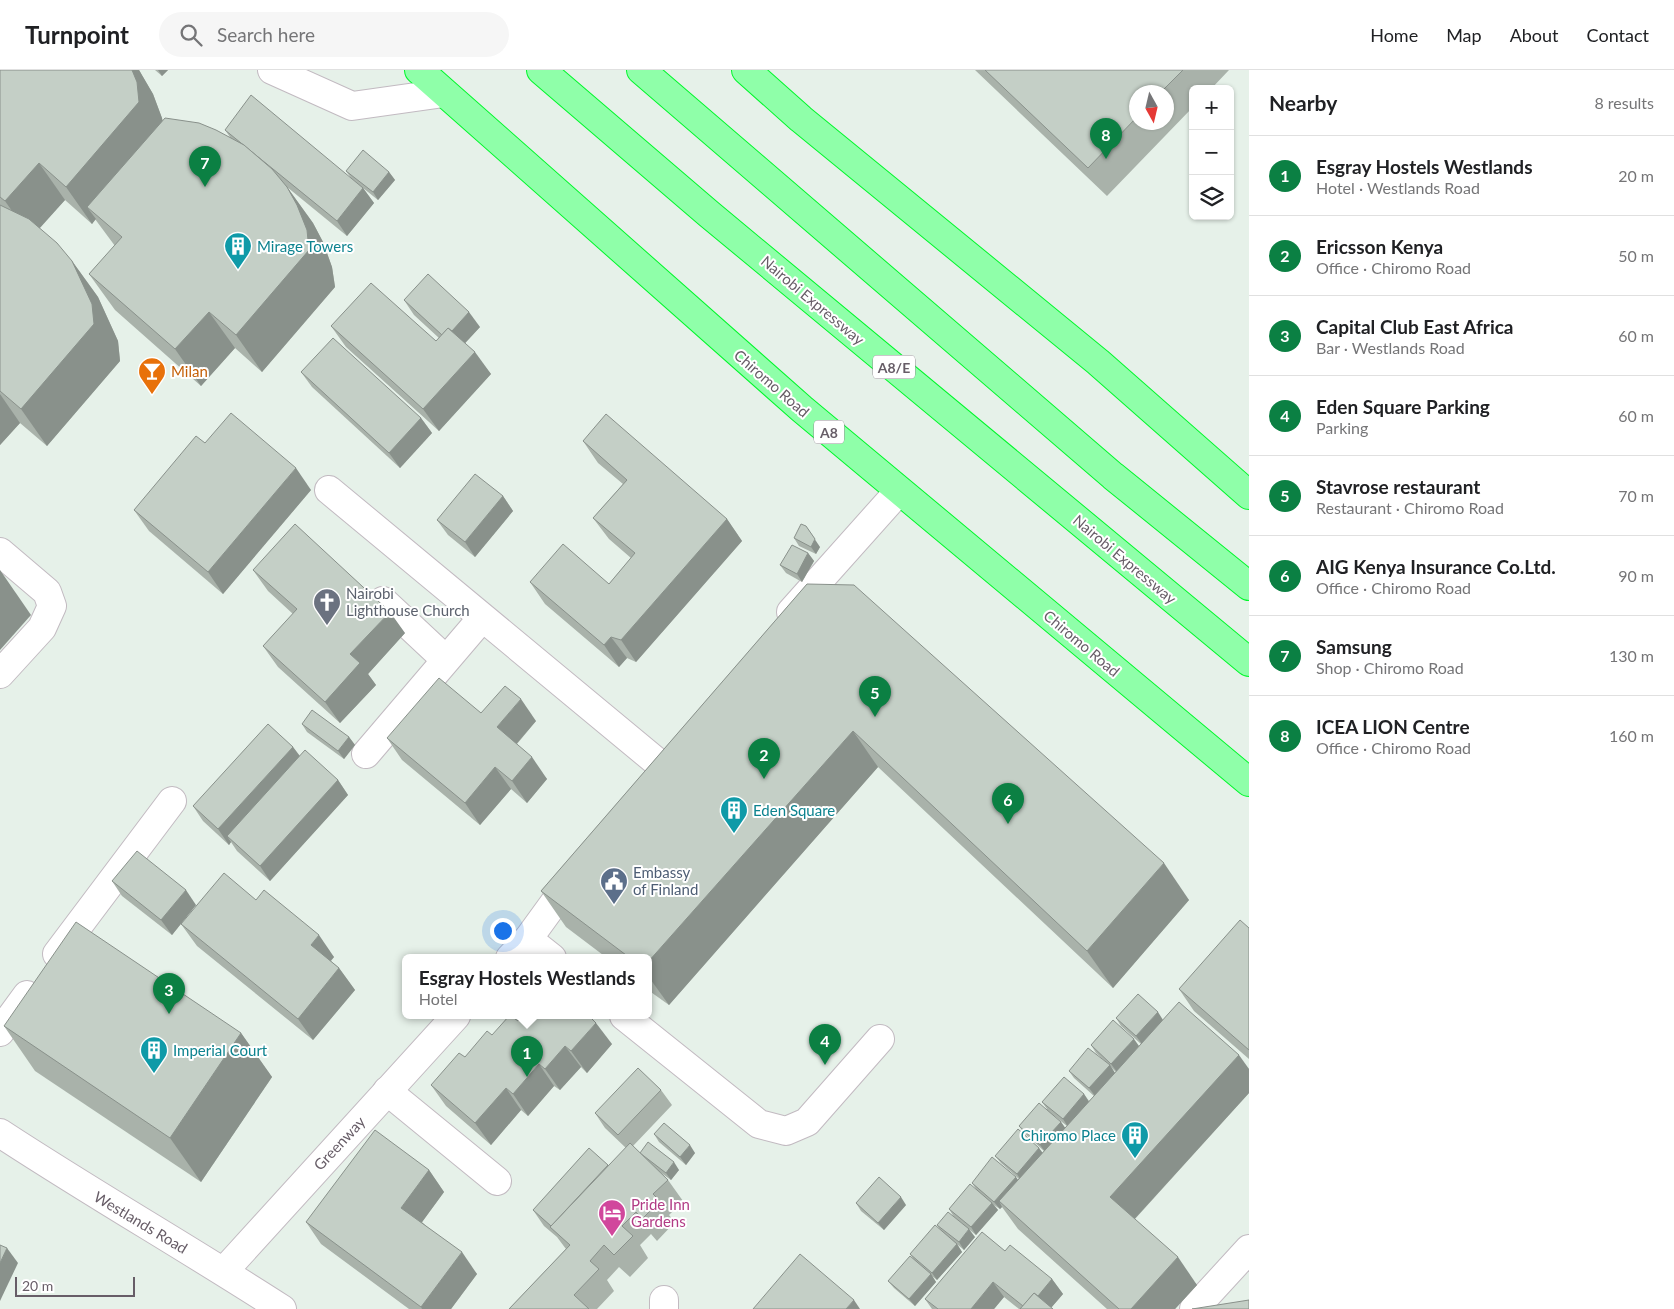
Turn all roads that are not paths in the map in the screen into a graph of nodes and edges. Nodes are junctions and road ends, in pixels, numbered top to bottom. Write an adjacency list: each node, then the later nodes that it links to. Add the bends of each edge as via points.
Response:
1 (272, 70): 6 (street, via 352,106)
2 (419, 70): 6 (highway, Chiromo Road / A8)
3 (541, 70): 16 (highway, Nairobi Expressway / A8/E, via 716,220)
4 (642, 70): 11 (highway, via 1113,476)
5 (746, 70): 9 (highway, via 1098,362)
6 (444, 93): 8 (highway, Chiromo Road / A8)
7 (329, 490): 13 (street)
8 (899, 491): 14 (street); 21 (highway, Chiromo Road / A8)
9 (1249, 495)
10 (0, 552): 17 (street, via 47,592 52,606 42,628)
11 (1249, 586)
12 (383, 601): 15 (street)
13 (482, 618): 15 (street); 20 (street)
14 (775, 630)
15 (445, 659): 19 (street)
16 (1249, 662)
17 (0, 674)
18 (677, 740): 20 (street)
19 (366, 754)
20 (657, 762): 22 (street)
21 (1249, 782)
22 (640, 786)
23 (172, 800): 29 (street)
24 (586, 858): 25 (street)
25 (519, 948): 26 (street)
26 (539, 954)
27 (453, 1019): 31 (street, Greenway)
28 (628, 1019): 30 (street, via 759,1124 786,1131 807,1122)
29 (0, 1032)
30 (880, 1039)
31 (387, 1091): 33 (street); 35 (street, Greenway)
32 (0, 1133): 35 (street, Westlands Road)
33 (497, 1181)
34 (1249, 1249): 37 (street)
35 (224, 1271): 36 (street, Westlands Road)
36 (282, 1309)
37 (1194, 1309)

